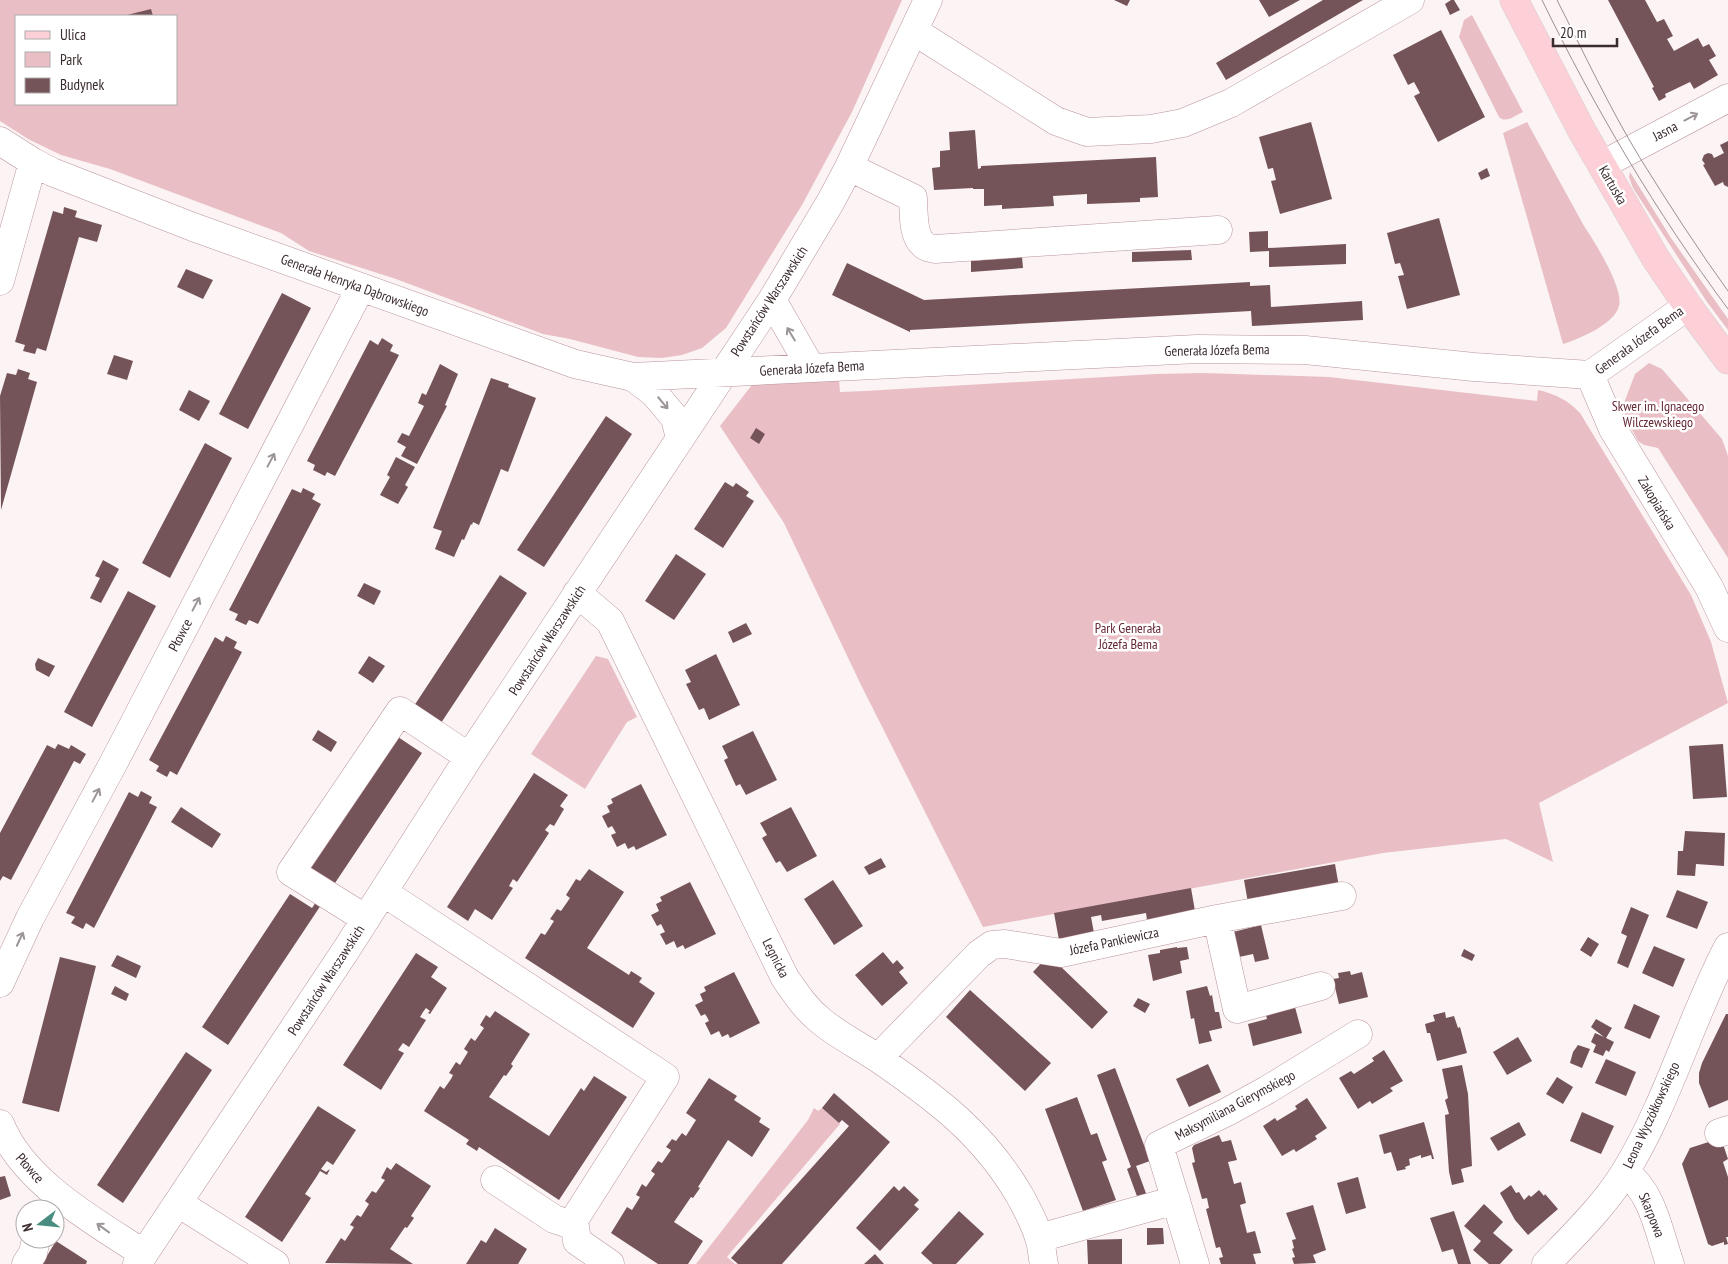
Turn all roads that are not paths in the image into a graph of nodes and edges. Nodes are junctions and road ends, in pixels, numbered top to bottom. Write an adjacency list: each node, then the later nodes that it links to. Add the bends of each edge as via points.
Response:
1 (928, 0): 4 (street, Powstańców Warszawskich)
2 (1410, 0): 4 (street, via 1231,103 1183,123 1142,129 1087,132 1056,121)
3 (1514, 0): 8 (main road, Kartuska)
4 (914, 31): 9 (street, Powstańców Warszawskich)
5 (1728, 98): 8 (street, Jasna, one-way to 5)
6 (0, 141): 7 (street, Generała Henryka Dąbrowskiego)
7 (33, 162): 11 (street); 12 (street, Generała Henryka Dąbrowskiego, via 193,227)
8 (1602, 165): 14 (main road, Kartuska, via 1656,259)
9 (849, 167): 10 (street, via 913,198 919,238 923,245 935,249); 13 (street, Powstańców Warszawskich)
10 (1218, 230)
11 (0, 281)
12 (361, 287): 19 (street, Generała Henryka Dąbrowskiego, via 575,364); 29 (street, Płowce, one-way to 12, via 30,918)
13 (772, 300): 16 (street, one-way to 13); 17 (street, Powstańców Warszawskich)
14 (1688, 306): 15 (main road, Kartuska); 18 (street, Generała Józefa Bema)
15 (1728, 360)
16 (811, 368): 17 (street, Generała Józefa Bema); 18 (street, Generała Józefa Bema, via 1249,348)
17 (722, 373): 19 (street, Generała Henryka Dąbrowskiego); 20 (street, Powstańców Warszawskich)
18 (1590, 375): 22 (street, Zakopiańska, via 1613,429 1709,587)
19 (633, 377): 20 (street, one-way to 20, via 654,393 675,418)
20 (680, 438): 21 (street, Powstańców Warszawskich)
21 (577, 593): 23 (street, Powstańców Warszawskich); 32 (street, Legnicka, via 610,621 785,978 822,1022)
22 (1728, 628)
23 (469, 757): 24 (street, Powstańców Warszawskich); 26 (street, via 400,711 291,872)
24 (384, 892): 26 (street, Powstańców Warszawskich); 40 (street, via 665,1077)
25 (1342, 896): 27 (street, Józefa Pankiewicza)
26 (366, 919): 38 (street, Powstańców Warszawskich)
27 (1218, 919): 30 (street, via 1237,1009); 32 (street, Józefa Pankiewicza, via 1061,953 992,945 979,954)
28 (1728, 947): 34 (street, Leona Wyczółkowskiego, via 1712,977 1652,1122)
29 (0, 983)
30 (1321, 986)
31 (1358, 1034): 37 (street, Maksymiliana Gierymskiego, via 1259,1095 1159,1145)
32 (878, 1058): 42 (street, Legnicka, via 956,1117 984,1144 1006,1172 1028,1210)
33 (0, 1124): 36 (street, Płowce, via 20,1159 44,1184)
34 (1625, 1172): 48 (street, Leona Wyczółkowskiego, via 1601,1205); 49 (street, Skarpowa, via 1640,1186 1650,1206)
35 (495, 1180): 40 (street, via 554,1219)
36 (52, 1199)
37 (1176, 1200): 42 (street); 47 (street, Maksymiliana Gierymskiego)
38 (178, 1203): 43 (street, Powstańców Warszawskich); 45 (street)
39 (65, 1209): 43 (street, Płowce, one-way to 39, via 114,1236)
40 (574, 1220): 46 (street, via 577,1241)
41 (34, 1249): 44 (street)
42 (1041, 1251)
43 (140, 1259)
44 (26, 1264)
45 (275, 1264)
46 (610, 1264)
47 (1195, 1264)
48 (1546, 1264)
49 (1670, 1264)

